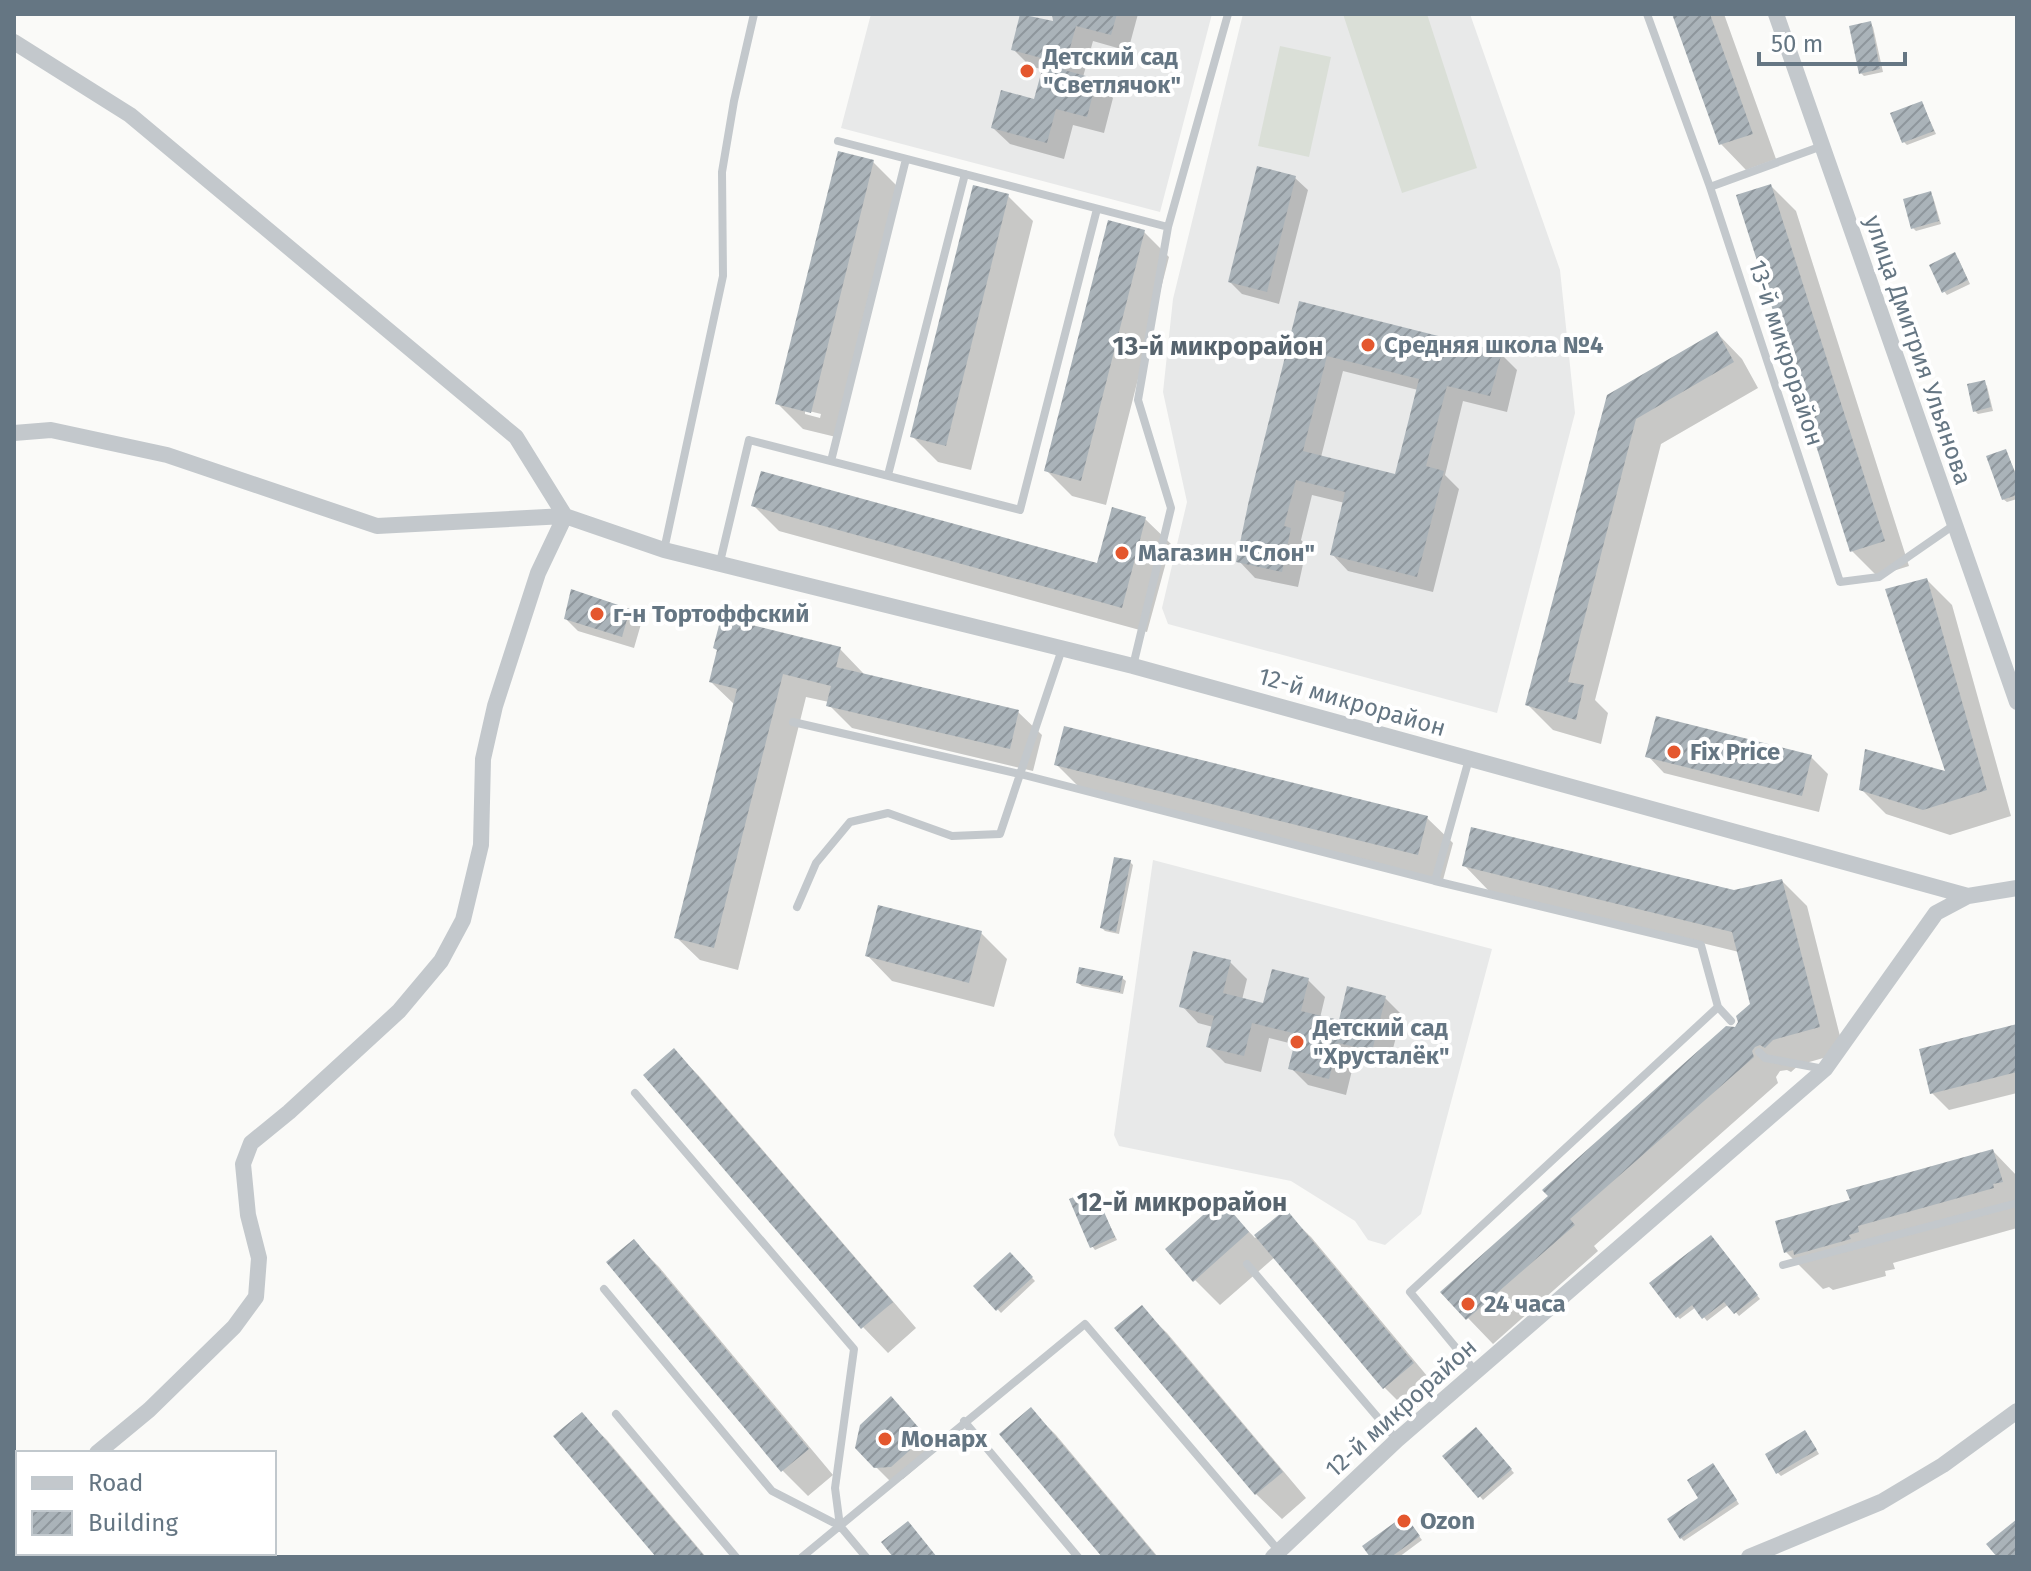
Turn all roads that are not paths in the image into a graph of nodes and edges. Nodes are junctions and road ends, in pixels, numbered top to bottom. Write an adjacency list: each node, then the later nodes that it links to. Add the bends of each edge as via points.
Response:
1 (754, 14): 18 (lane, via 722,172 723,276)
2 (1228, 14): 12 (lane)
3 (1647, 14): 10 (lane, 13-й микрорайон)
4 (1776, 14): 7 (street, улица Дмитрия Ульянова)
5 (14, 42): 16 (street, via 130,115 516,437)
6 (838, 141): 8 (lane)
7 (1822, 146): 10 (lane); 17 (street, улица Дмитрия Ульянова)
8 (906, 159): 9 (lane); 14 (lane)
9 (965, 174): 11 (lane); 15 (lane)
10 (1710, 187): 17 (lane, 13-й микрорайон, via 1840,582 1879,577)
11 (1097, 209): 12 (lane); 15 (lane, via 1020,510)
12 (1168, 227): 21 (lane, via 1138,400 1171,508)
13 (14, 433): 16 (street, via 51,430 167,455 377,526)
14 (831, 461): 15 (lane); 19 (lane, via 749,440)
15 (888, 475)
16 (565, 516): 18 (street, 12-й микрорайон); 44 (street, via 538,573 495,706 483,759 481,845 463,920 441,961 399,1011 251,1143 243,1164 259,1258 256,1297 224,1337)
17 (1954, 525): 22 (street, улица Дмитрия Ульянова)
18 (664, 550): 19 (street, 12-й микрорайон)
19 (720, 562): 20 (street, 12-й микрорайон)
20 (1063, 648): 21 (street, 12-й микрорайон); 25 (lane)
21 (1133, 666): 24 (street, 12-й микрорайон)
22 (2017, 702)
23 (793, 722): 25 (lane)
24 (1469, 759): 26 (lane); 28 (street, 12-й микрорайон)
25 (1020, 774): 26 (lane); 29 (lane, via 1000,834 952,836 888,813 850,822 816,863)
26 (1435, 881): 30 (lane, via 1701,945)
27 (2017, 888): 28 (street, 12-й микрорайон)
28 (1968, 896): 33 (street, 12-й микрорайон, via 1936,913)
29 (797, 907)
30 (1718, 1007): 31 (lane); 39 (lane, via 1410,1292)
31 (1731, 1021)
32 (1759, 1052): 33 (lane, via 1765,1058)
33 (1825, 1069): 39 (street, 12-й микрорайон)
34 (635, 1093): 45 (lane, via 854,1349 835,1488)
35 (2017, 1203): 37 (lane)
36 (1247, 1264): 43 (lane)
37 (1783, 1265)
38 (604, 1289): 45 (lane, via 772,1491)
39 (1476, 1372): 43 (street, 12-й микрорайон)
40 (2017, 1411): 51 (street, via 1881,1502)
41 (616, 1414): 47 (lane)
42 (964, 1421): 45 (lane); 46 (lane, via 1085,1324); 50 (lane)
43 (1397, 1440): 46 (street, 12-й микрорайон)
44 (99, 1451)
45 (840, 1526): 48 (lane); 49 (lane)
46 (1276, 1554)
47 (736, 1557)
48 (802, 1557)
49 (866, 1557)
50 (1078, 1557)
51 (1749, 1557)

